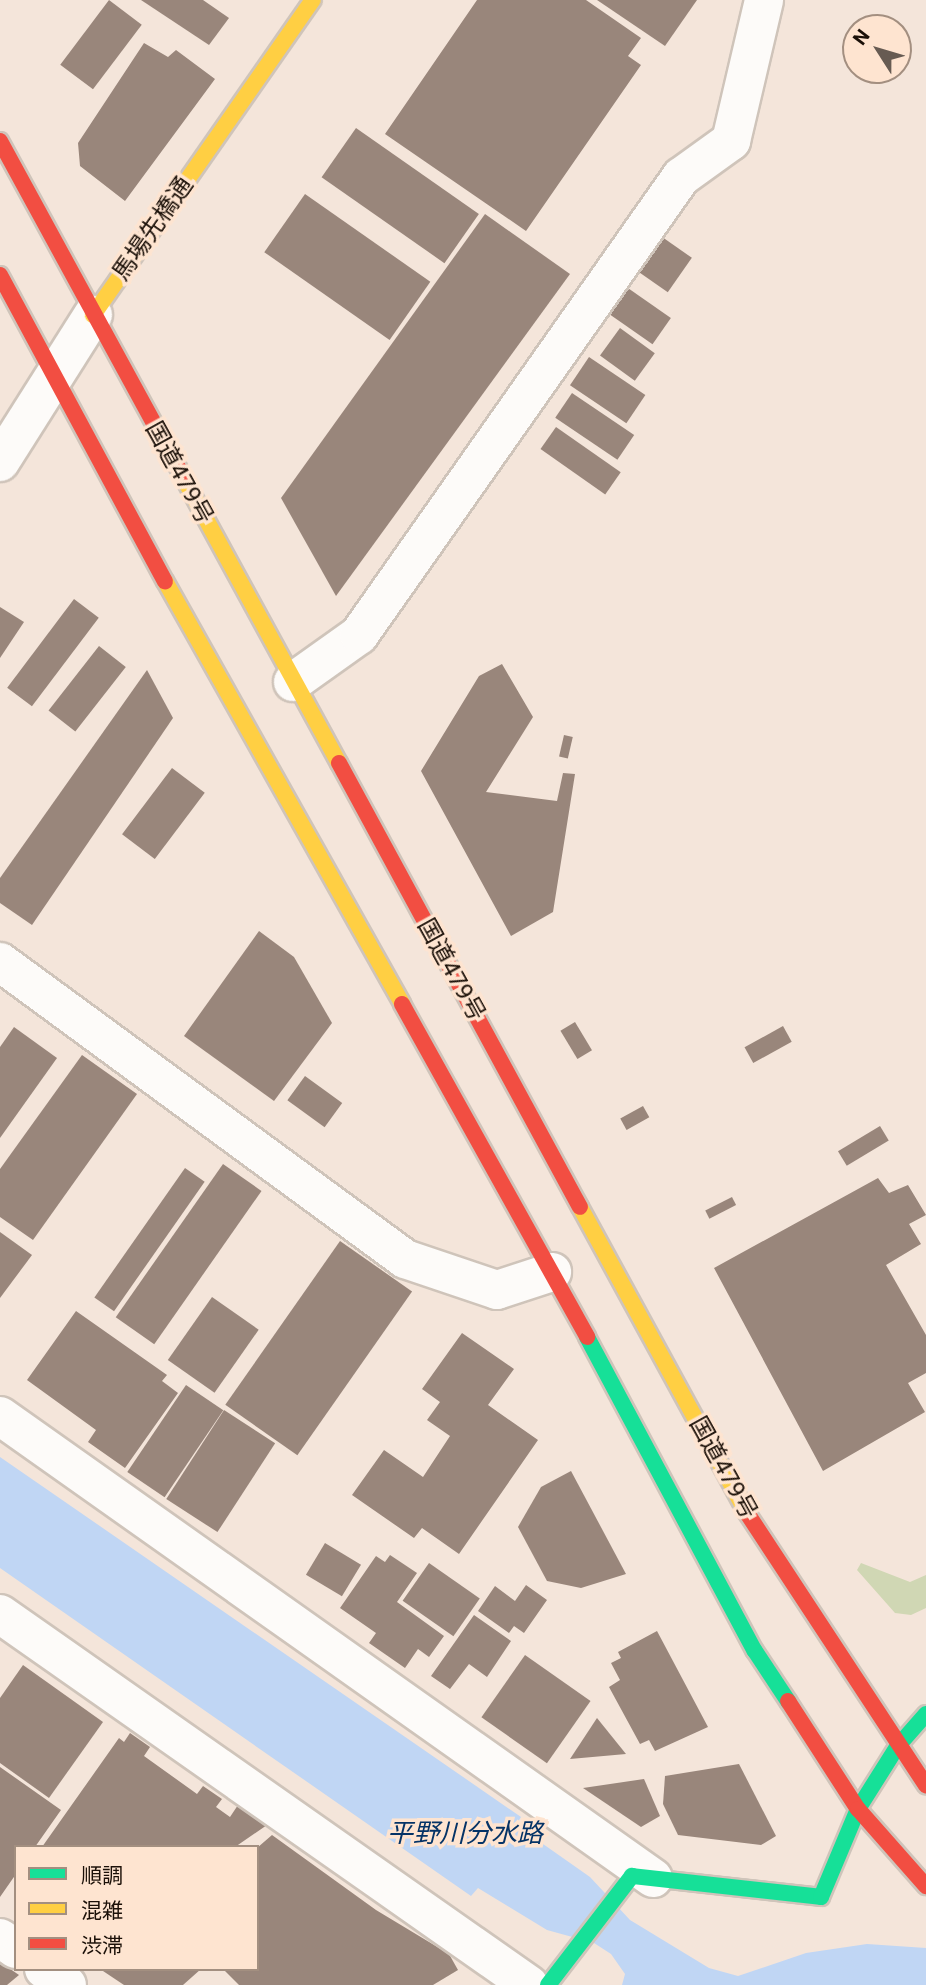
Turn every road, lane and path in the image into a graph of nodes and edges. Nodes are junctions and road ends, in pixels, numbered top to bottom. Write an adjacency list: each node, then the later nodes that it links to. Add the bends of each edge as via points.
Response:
1 (313, 0): 5 (main road, 馬場先橋通)
2 (764, 0): 8 (street, via 731,141 681,177 359,635)
3 (0, 141): 5 (main road, 国道479号)
4 (0, 275): 6 (main road)
5 (93, 315): 6 (street, 馬場先橋通); 8 (main road, 国道479号)
6 (54, 382): 7 (street, 馬場先橋通); 10 (main road)
7 (0, 462)
8 (293, 682): 14 (main road, 国道479号, via 753,1524)
9 (0, 962): 10 (street, via 405,1259 497,1290)
10 (552, 1272): 16 (main road, via 755,1651)
11 (0, 1416): 17 (street)
12 (0, 1614): 20 (street)
13 (926, 1714): 14 (main road)
14 (897, 1746): 15 (main road, 国道479号); 16 (main road)
15 (926, 1785)
16 (858, 1809): 17 (main road, via 821,1897); 18 (main road)
17 (643, 1877): 20 (main road)
18 (926, 1886)
19 (47, 1971): 21 (street)
20 (545, 1982)
21 (67, 1985)

